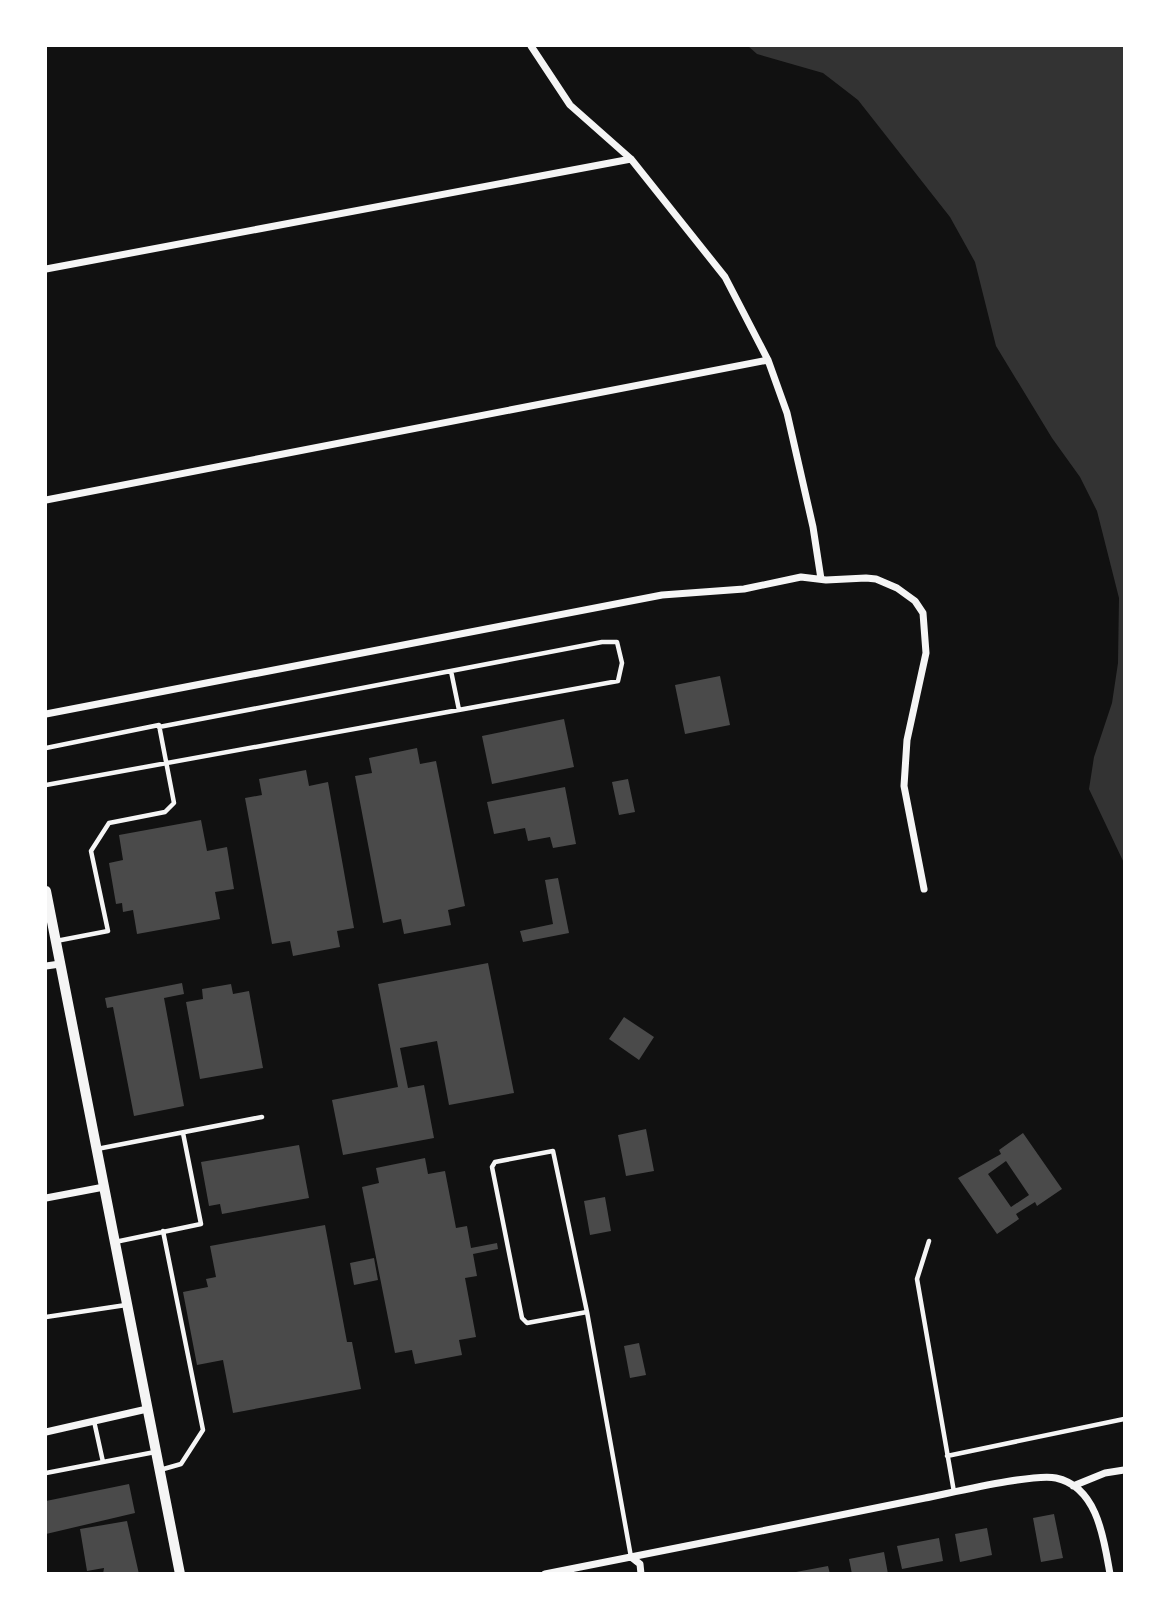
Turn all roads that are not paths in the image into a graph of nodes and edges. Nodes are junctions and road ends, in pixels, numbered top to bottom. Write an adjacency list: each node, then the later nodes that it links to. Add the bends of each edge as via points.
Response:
1 (531, 46): 2 (street, via 570,105)
2 (631, 159): 3 (street); 4 (street, via 725,276)
3 (46, 269)
4 (768, 360): 5 (street); 6 (street, via 793,436)
5 (46, 500)
6 (821, 579): 9 (street, via 801,577 744,589 616,602); 14 (street, via 876,579 915,601 923,613 926,653 907,740 904,786)
7 (451, 671): 8 (lane); 8 (lane, via 602,642 617,642 619,647 618,681); 10 (lane)
8 (459, 710): 12 (lane)
9 (46, 714)
10 (159, 727): 11 (lane); 12 (lane)
11 (46, 748)
12 (166, 762): 13 (lane); 16 (lane, via 172,808 108,823 91,851 108,930)
13 (46, 785)
14 (924, 889)
15 (46, 891): 16 (street)
16 (56, 942): 17 (street)
17 (60, 964): 18 (street); 21 (street)
18 (46, 967)
19 (262, 1117): 20 (lane)
20 (183, 1133): 21 (lane); 24 (lane, via 201,1224)
21 (96, 1150): 22 (street)
22 (104, 1187): 23 (street); 26 (street)
23 (46, 1198)
24 (163, 1231): 26 (lane); 37 (lane, via 203,1430 181,1464)
25 (929, 1241): 35 (lane, via 917,1279)
26 (114, 1242): 27 (street)
27 (127, 1305): 29 (lane); 30 (street)
28 (587, 1312): 28 (lane, via 553,1151 495,1162 492,1167 522,1318 527,1323); 42 (lane)
29 (46, 1317)
30 (147, 1409): 32 (street); 34 (street)
31 (1125, 1419): 35 (lane)
32 (94, 1421): 33 (street); 36 (lane)
33 (46, 1432)
34 (156, 1451): 36 (lane); 37 (street)
35 (947, 1456): 41 (lane)
36 (103, 1461): 39 (lane)
37 (159, 1470): 43 (street)
38 (1125, 1470): 40 (street)
39 (46, 1474)
40 (1073, 1486): 41 (street, via 1056,1478); 46 (street, via 1090,1501)
41 (954, 1493): 42 (street)
42 (631, 1557): 44 (street); 45 (street)
43 (180, 1573)
44 (545, 1573)
45 (641, 1573)
46 (1110, 1573)

